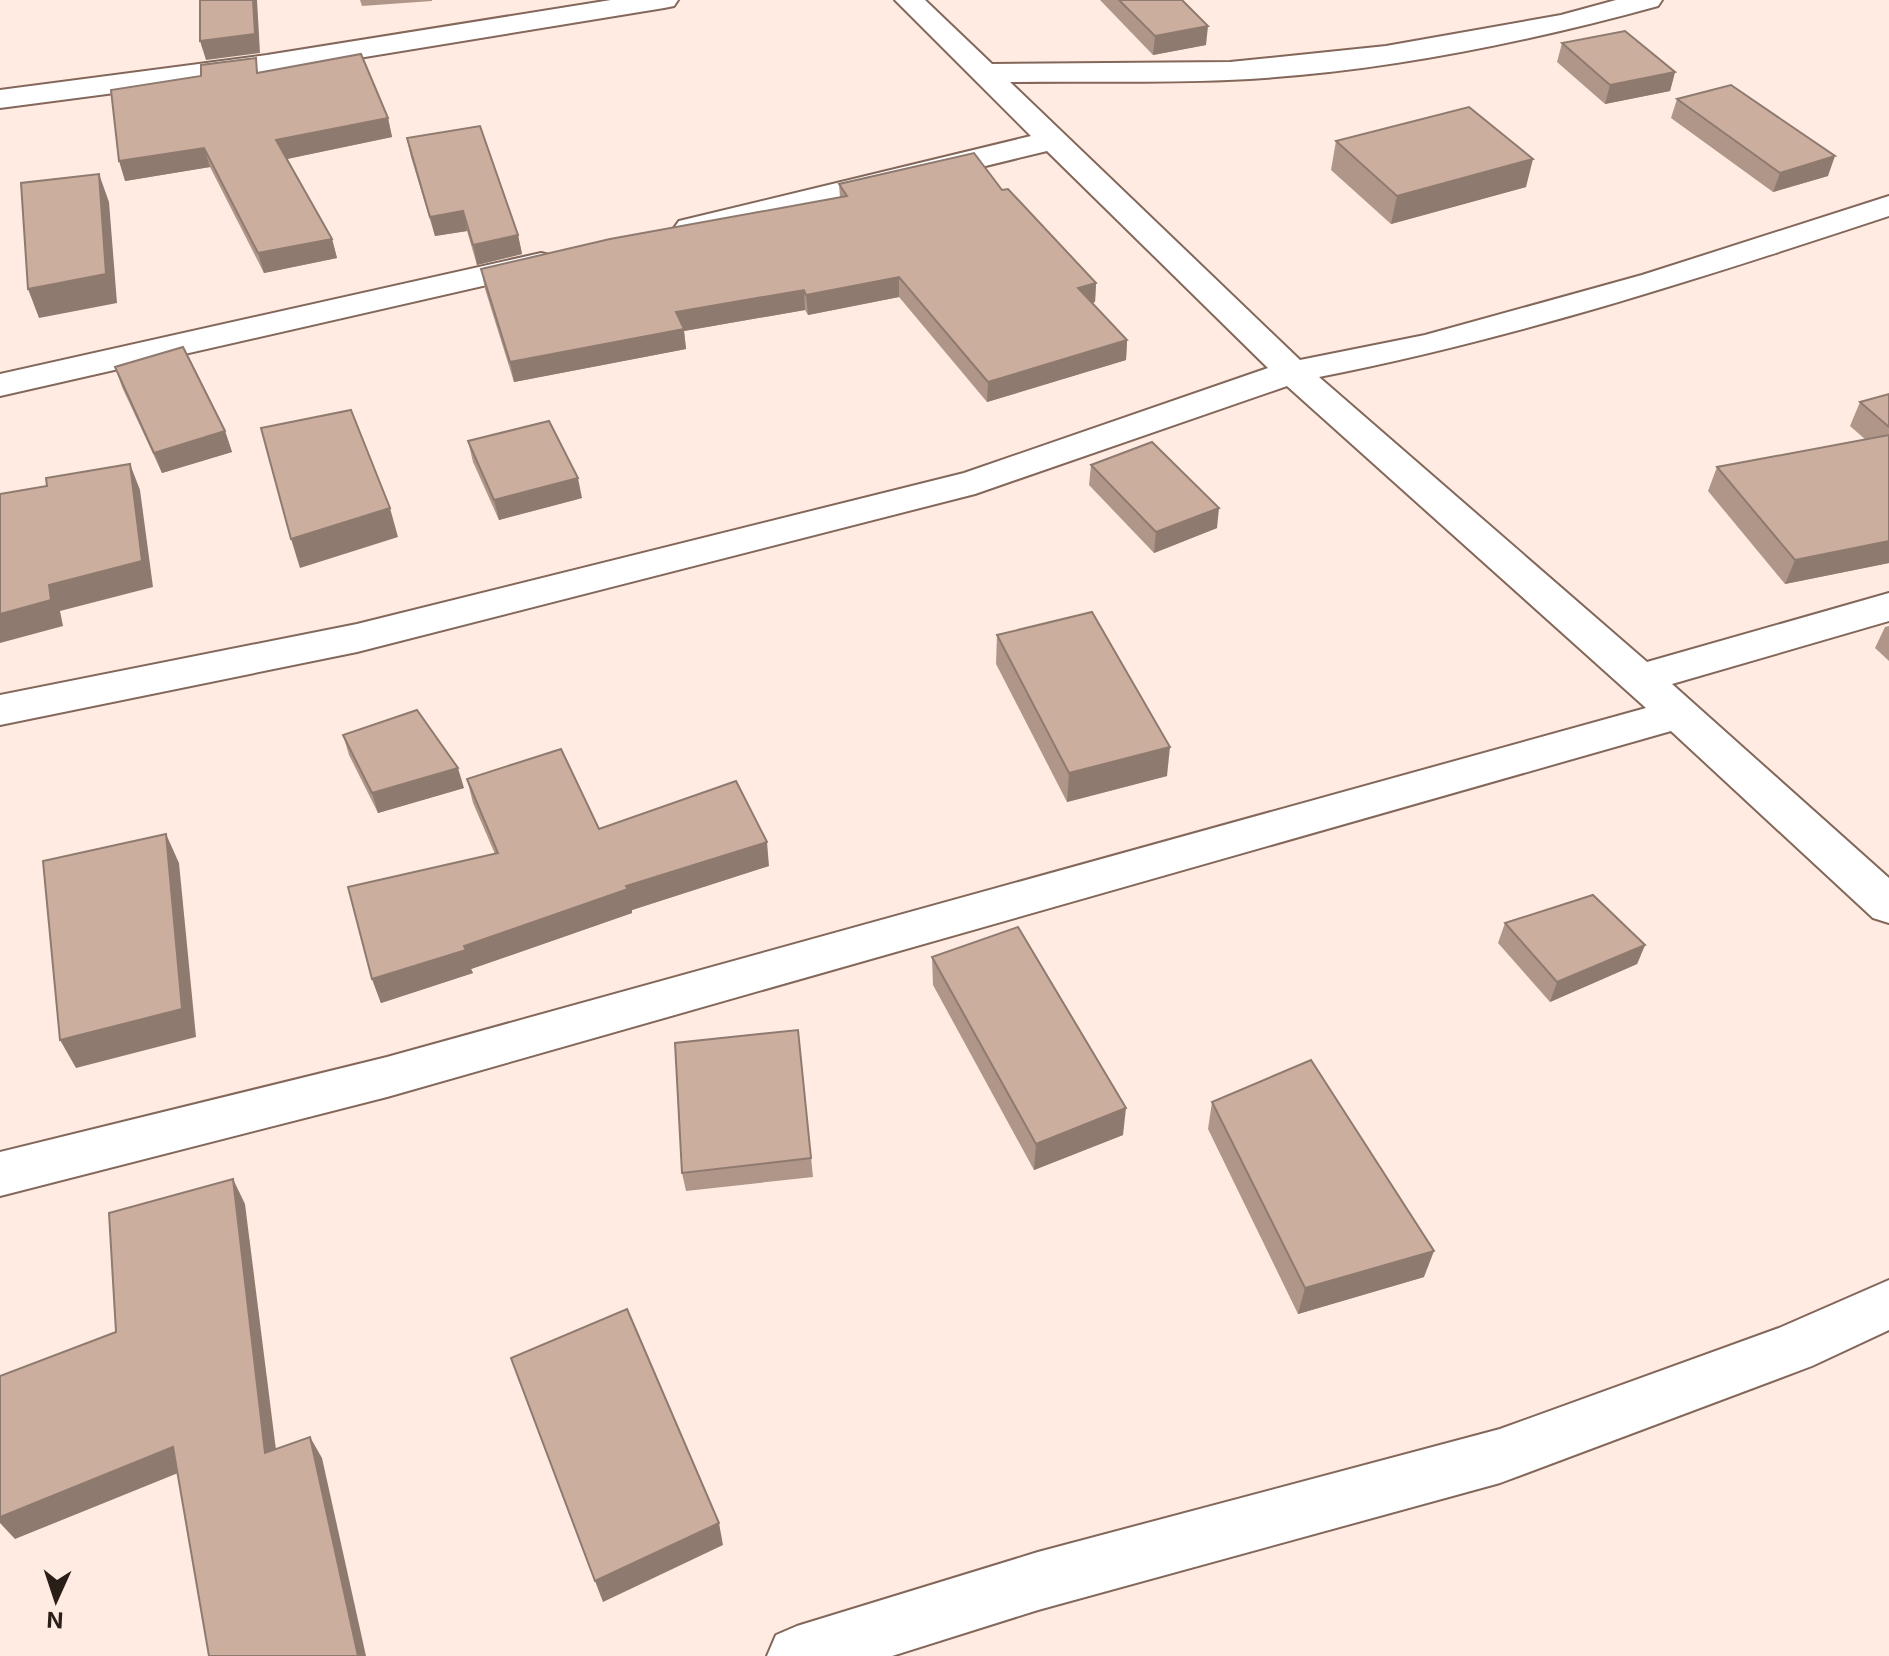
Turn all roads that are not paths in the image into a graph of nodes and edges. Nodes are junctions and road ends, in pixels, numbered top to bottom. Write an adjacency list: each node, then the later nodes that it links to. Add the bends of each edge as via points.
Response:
1 (664, 0): 5 (street, via 267,64)
2 (909, 0): 4 (street)
3 (1648, 0): 4 (street, via 1564,23 1386,55 1230,71)
4 (984, 73): 6 (street)
5 (0, 99)
6 (1053, 140): 8 (street); 10 (street)
7 (1889, 206): 10 (street, via 1654,282 1429,345)
8 (654, 236)
9 (576, 255): 11 (street)
10 (1292, 372): 13 (street); 14 (street, via 975,482 357,638)
11 (0, 385)
12 (1889, 607): 13 (street)
13 (1639, 679): 15 (street)
14 (0, 710)
15 (1679, 714): 16 (street); 17 (street, via 403,1073)
16 (1889, 905)
17 (0, 1174)
18 (1889, 1304): 19 (street, via 1793,1348 1500,1456 1038,1581)
19 (797, 1656)

